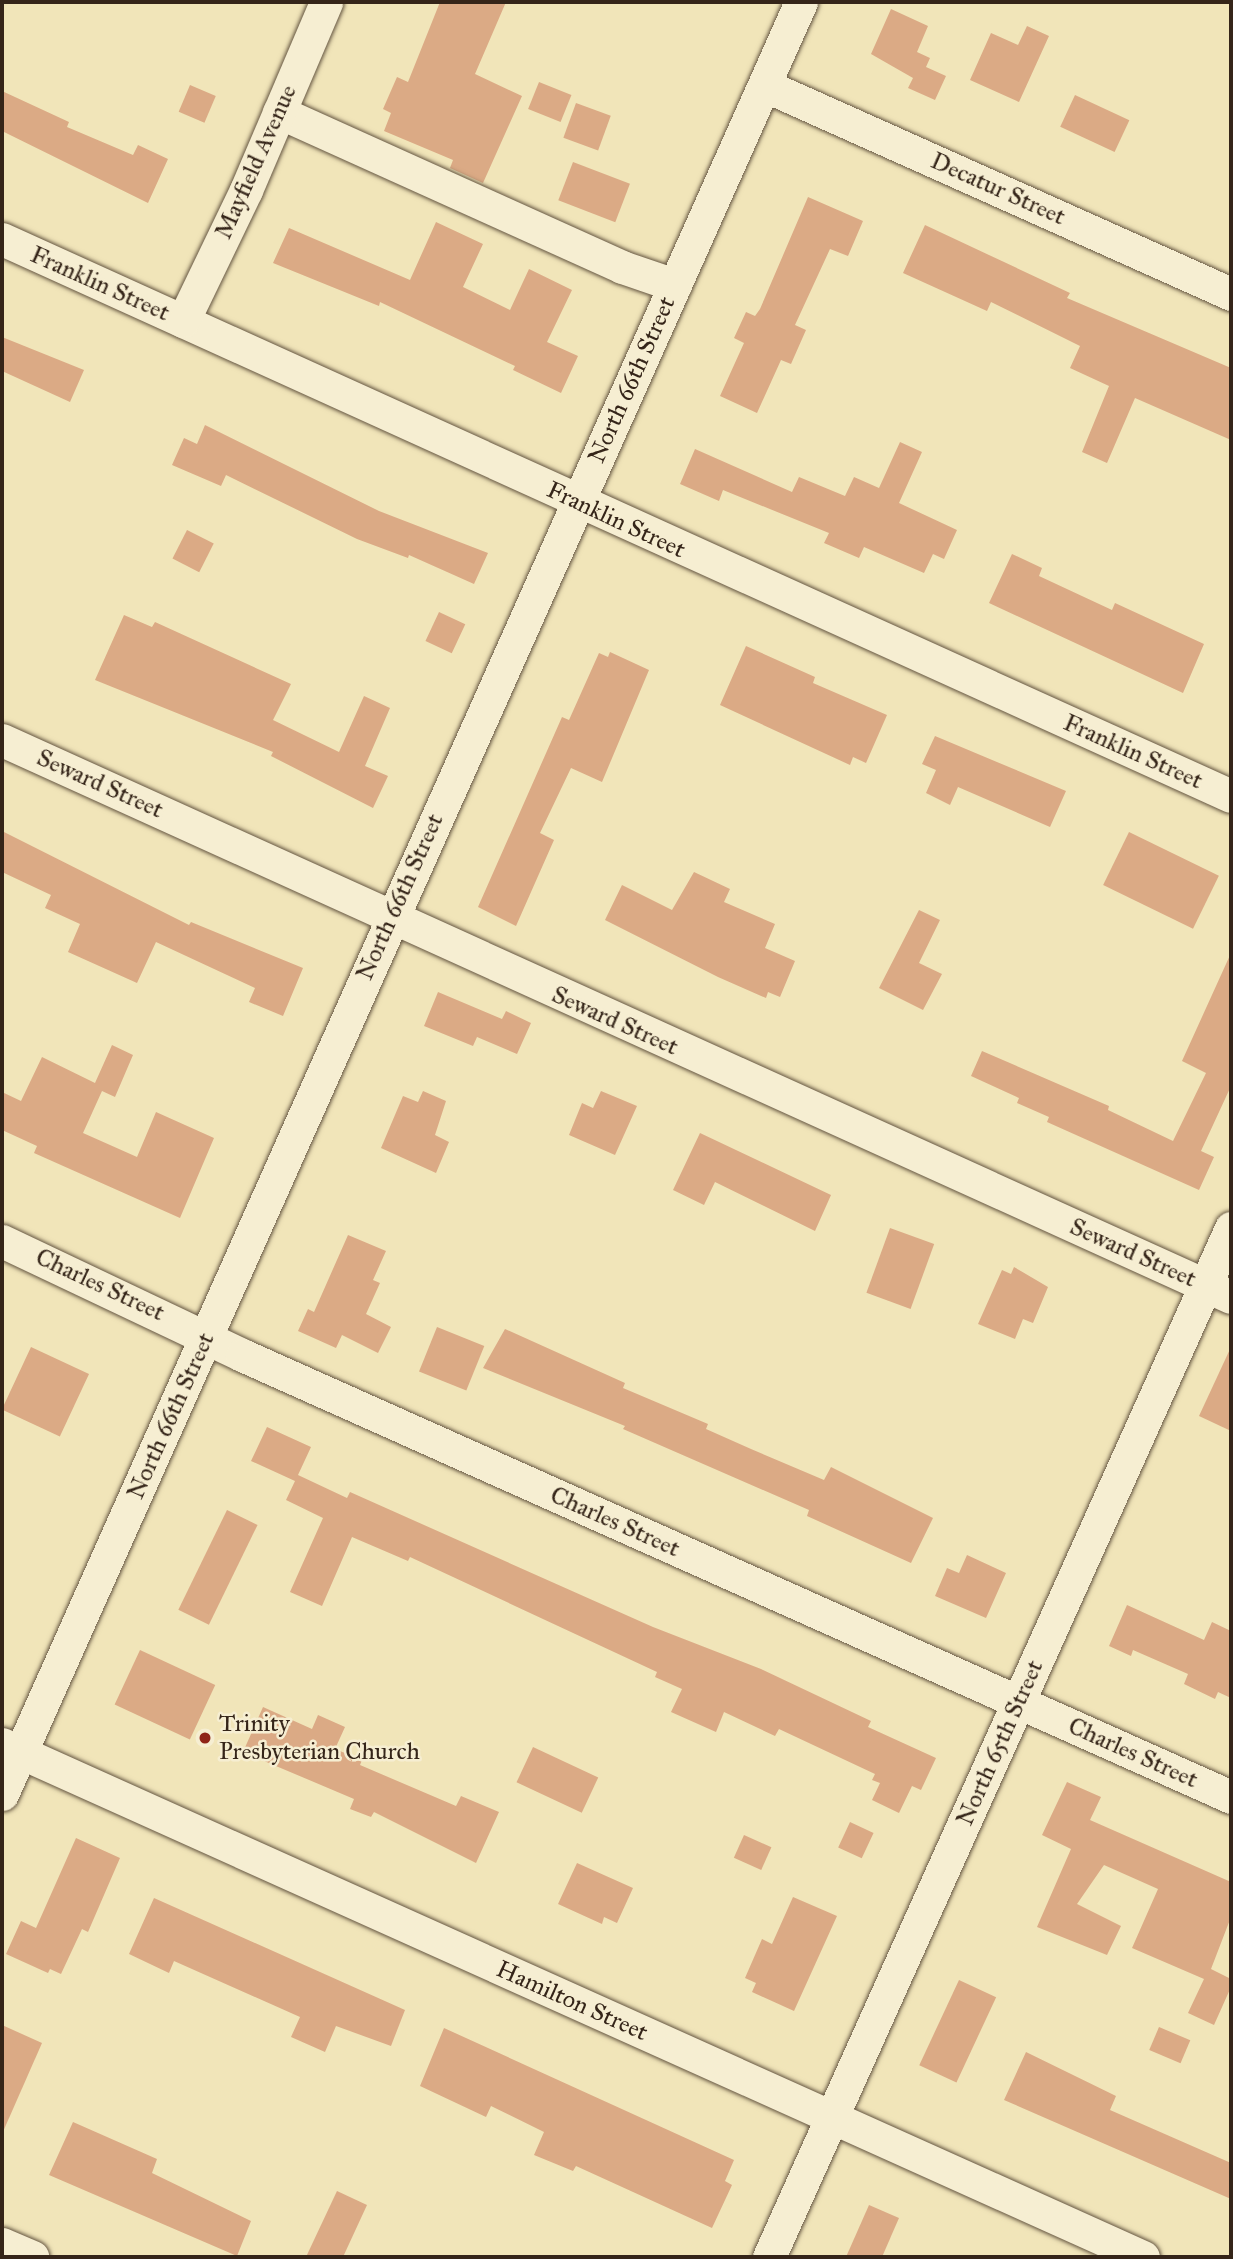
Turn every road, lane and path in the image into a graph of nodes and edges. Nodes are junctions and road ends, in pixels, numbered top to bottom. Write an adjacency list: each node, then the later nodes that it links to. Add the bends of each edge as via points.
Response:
1 (326, 2): 4 (street, Mayfield Avenue)
2 (801, 2): 3 (street, North 66th Street)
3 (764, 85): 6 (street, North 66th Street); 7 (street, Decatur Street)
4 (279, 112): 6 (street, via 622,267); 8 (street, Mayfield Avenue)
5 (2, 239): 8 (street, Franklin Street)
6 (675, 285): 9 (street, North 66th Street)
7 (1231, 294)
8 (183, 321): 9 (street, Franklin Street)
9 (578, 501): 11 (street, Franklin Street); 12 (street, North 66th Street)
10 (2, 740): 12 (street, Seward Street)
11 (1231, 796)
12 (392, 917): 15 (street, Seward Street); 16 (street, North 66th Street)
13 (1231, 1228): 15 (street, North 65th Street)
14 (2, 1241): 16 (street, Charles Street)
15 (1218, 1291): 17 (street, North 65th Street)
16 (206, 1336): 17 (street, Charles Street); 18 (street, North 66th Street)
17 (1019, 1702): 20 (street, Charles Street); 21 (street, North 65th Street)
18 (11, 1748): 19 (street, North 66th Street); 21 (street, Hamilton Street)
19 (2, 1794)
20 (1231, 1797)
21 (831, 2118): 24 (street, North 65th Street); 25 (street, Hamilton Street)
22 (2, 2244): 23 (street)
23 (32, 2257)
24 (769, 2257)
25 (1143, 2257)

